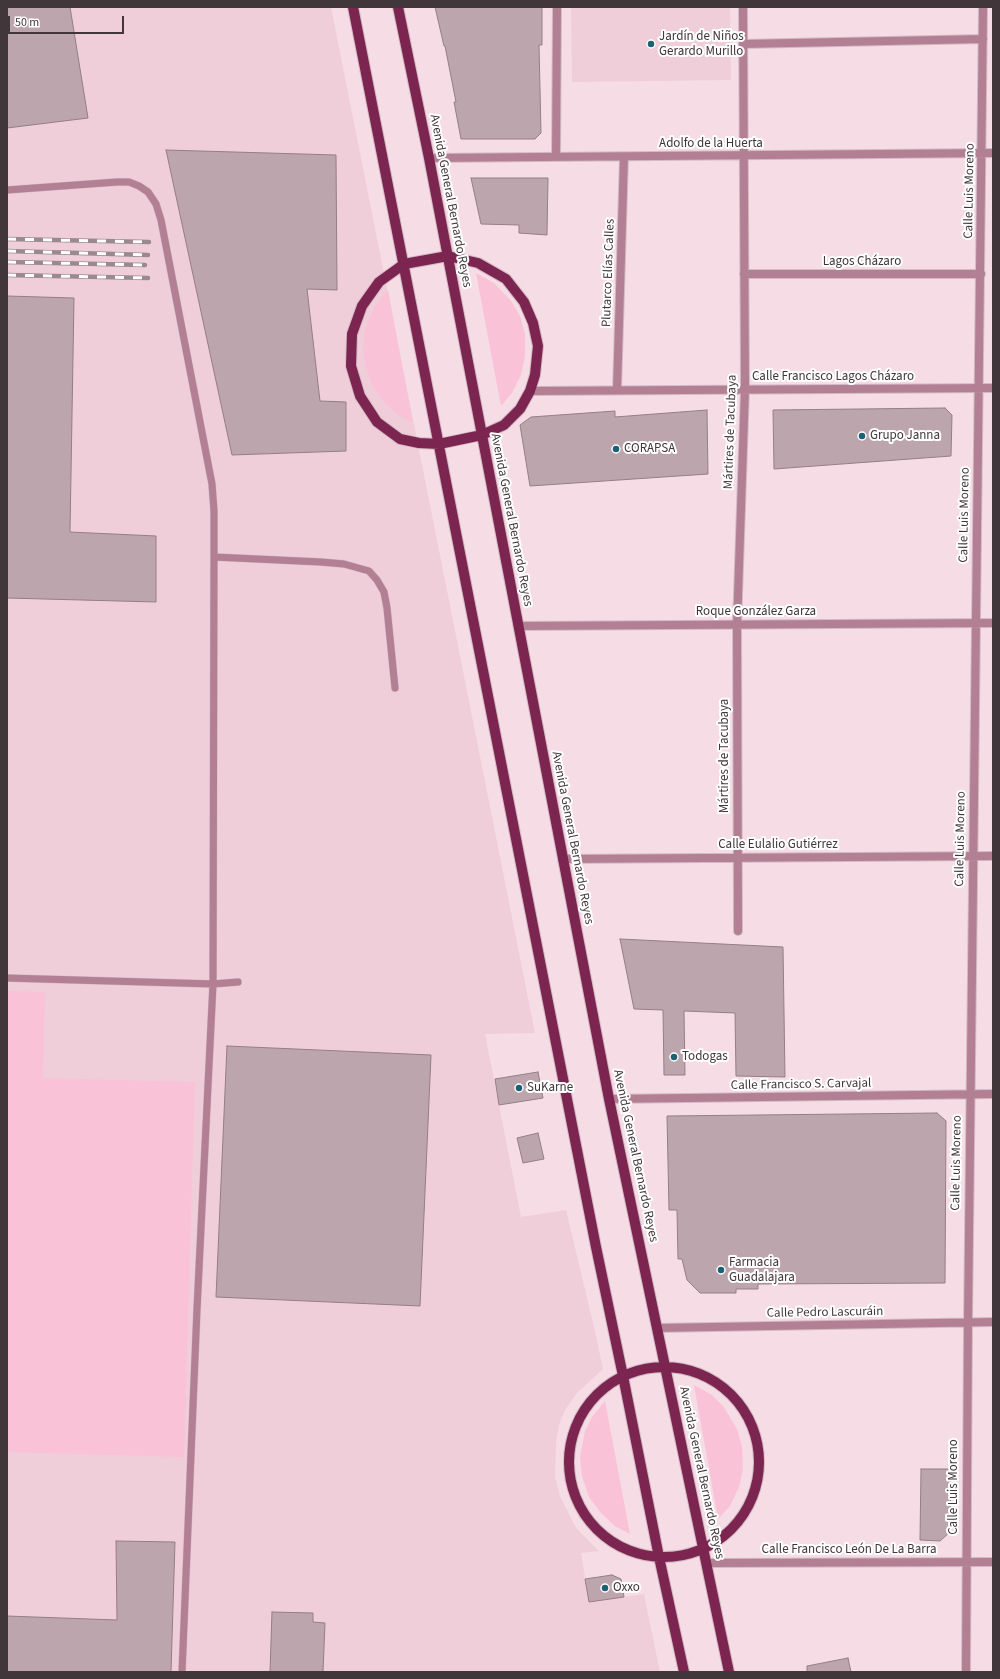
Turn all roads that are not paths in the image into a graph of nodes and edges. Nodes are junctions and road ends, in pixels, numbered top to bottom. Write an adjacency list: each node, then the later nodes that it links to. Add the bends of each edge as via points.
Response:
1 (353, 7): 16 (main road)
2 (398, 7): 13 (main road, Avenida General Bernardo Reyes)
3 (557, 7): 12 (street)
4 (743, 7): 7 (street, Mártires de Tacubaya)
5 (983, 7): 6 (street, Calle Luis Moreno)
6 (983, 39): 7 (street); 9 (street, Calle Luis Moreno)
7 (743, 44): 11 (street, Mártires de Tacubaya)
8 (993, 153): 9 (street, Adolfo de la Huerta)
9 (982, 154): 11 (street, Adolfo de la Huerta); 18 (street, Calle Luis Moreno)
10 (624, 156): 11 (street, Adolfo de la Huerta); 12 (street, Adolfo de la Huerta); 22 (street, Plutarco Elías Calles)
11 (745, 156): 17 (street, Mártires de Tacubaya)
12 (556, 157): 13 (street, Adolfo de la Huerta)
13 (429, 158): 15 (main road, Avenida General Bernardo Reyes)
14 (7, 190): 26 (lane, via 129,182 148,192 156,204 212,484)
15 (448, 256): 16 (main road); 23 (main road, via 478,263 506,279 524,302 533,323 538,346 535,375); 24 (main road, Avenida General Bernardo Reyes)
16 (404, 264): 25 (main road); 25 (main road, via 379,282 362,306 352,334 351,366 360,396 377,422 400,439)
17 (744, 274): 18 (street, Lagos Cházaro); 21 (street, Mártires de Tacubaya)
18 (981, 274): 19 (street, Calle Luis Moreno)
19 (980, 388): 20 (street, Calle Francisco Lagos Cházaro); 21 (street, Calle Francisco Lagos Cházaro); 27 (street, Calle Luis Moreno)
20 (993, 388)
21 (745, 389): 22 (street, Calle Francisco Lagos Cházaro); 29 (street, Mártires de Tacubaya)
22 (617, 390): 23 (street, Calle Francisco Lagos Cházaro)
23 (530, 391): 24 (main road, via 520,409 504,425)
24 (482, 435): 25 (main road); 30 (main road, Avenida General Bernardo Reyes)
25 (439, 444): 47 (main road)
26 (214, 557): 31 (lane, via 344,564 369,571 384,592); 39 (lane)
27 (975, 623): 28 (street, Roque González Garza); 29 (street, Roque González Garza); 32 (street, Calle Luis Moreno)
28 (993, 623)
29 (737, 625): 30 (street, Roque González Garza); 34 (street, Mártires de Tacubaya)
30 (519, 626): 35 (main road, Avenida General Bernardo Reyes)
31 (394, 688)
32 (973, 856): 33 (street, Calle Eulalio Gutiérrez); 34 (street, Calle Eulalio Gutiérrez); 40 (street, Calle Luis Moreno)
33 (993, 856)
34 (737, 858): 35 (street, Calle Eulalio Gutiérrez); 36 (street, Mártires de Tacubaya)
35 (562, 859): 42 (main road, Avenida General Bernardo Reyes)
36 (738, 931)
37 (7, 978): 39 (lane)
38 (238, 982): 39 (lane)
39 (213, 984): 53 (lane)
40 (970, 1094): 41 (street, Calle Francisco S. Carvajal); 42 (street, Calle Francisco S. Carvajal); 43 (street, Calle Luis Moreno)
41 (993, 1094)
42 (609, 1099): 45 (main road, Avenida General Bernardo Reyes)
43 (968, 1322): 44 (street, Calle Pedro Lascuráin); 45 (street, Calle Pedro Lascuráin); 50 (street, Calle Luis Moreno)
44 (993, 1322)
45 (657, 1328): 46 (main road, Avenida General Bernardo Reyes)
46 (665, 1367): 47 (main road, via 643,1369); 48 (main road, Avenida General Bernardo Reyes); 48 (main road, via 692,1371 709,1378 729,1393 746,1414 754,1432 759,1454 758,1478 753,1496 744,1513 733,1528)
47 (623, 1376): 49 (main road); 49 (main road, via 594,1397 580,1416 569,1450 570,1481 586,1517 605,1536 634,1552)
48 (704, 1551): 49 (main road); 52 (main road, Avenida General Bernardo Reyes)
49 (659, 1557): 54 (main road)
50 (966, 1562): 51 (street, Calle Francisco León De La Barra); 52 (street, Calle Francisco León De La Barra); 56 (street, Calle Luis Moreno)
51 (993, 1562)
52 (706, 1563): 55 (main road, Avenida General Bernardo Reyes)
53 (182, 1672)
54 (684, 1672)
55 (729, 1672)
56 (966, 1672)

